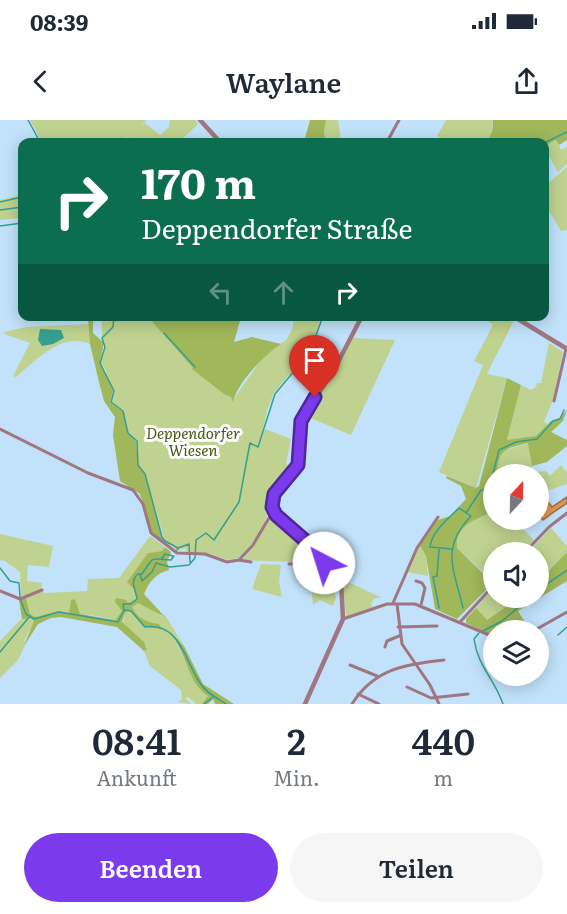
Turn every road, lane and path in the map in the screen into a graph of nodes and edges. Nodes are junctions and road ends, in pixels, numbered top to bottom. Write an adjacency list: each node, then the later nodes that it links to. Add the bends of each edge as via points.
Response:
1 (200, 120): 3 (street)
2 (399, 120): 4 (street)
3 (216, 138)
4 (389, 138)
5 (359, 321): 10 (street, via 334,370 302,418 298,465 274,494)
6 (521, 321): 7 (street)
7 (567, 349): 8 (street)
8 (554, 401)
9 (0, 429): 14 (street, via 88,474 134,490 141,498 151,533 174,552)
10 (273, 512): 14 (street, via 253,545); 16 (street)
11 (567, 513): 13 (street)
12 (438, 517): 22 (street, via 417,548)
13 (535, 542)
14 (238, 560): 15 (street)
15 (251, 562)
16 (324, 563): 17 (street); 25 (street, via 341,582)
17 (289, 564)
18 (416, 581): 23 (street, via 424,585)
19 (42, 590): 20 (street, via 20,599)
20 (0, 591)
21 (483, 597): 26 (street)
22 (395, 604): 23 (street); 25 (street); 29 (street)
23 (421, 604): 26 (street)
24 (567, 612): 27 (street)
25 (343, 620): 41 (street)
26 (460, 622): 30 (street)
27 (549, 622)
28 (437, 626): 29 (street)
29 (398, 627): 31 (street)
30 (483, 632)
31 (400, 636): 32 (street, via 387,641); 34 (street)
32 (385, 647)
33 (444, 660): 34 (street)
34 (414, 664): 36 (street); 40 (street)
35 (350, 665): 36 (street)
36 (377, 676): 38 (street)
37 (406, 687): 40 (street)
38 (358, 694): 42 (street); 43 (street)
39 (468, 694): 40 (street)
40 (436, 697): 44 (street)
41 (305, 704)
42 (352, 704)
43 (379, 704)
44 (439, 704)

